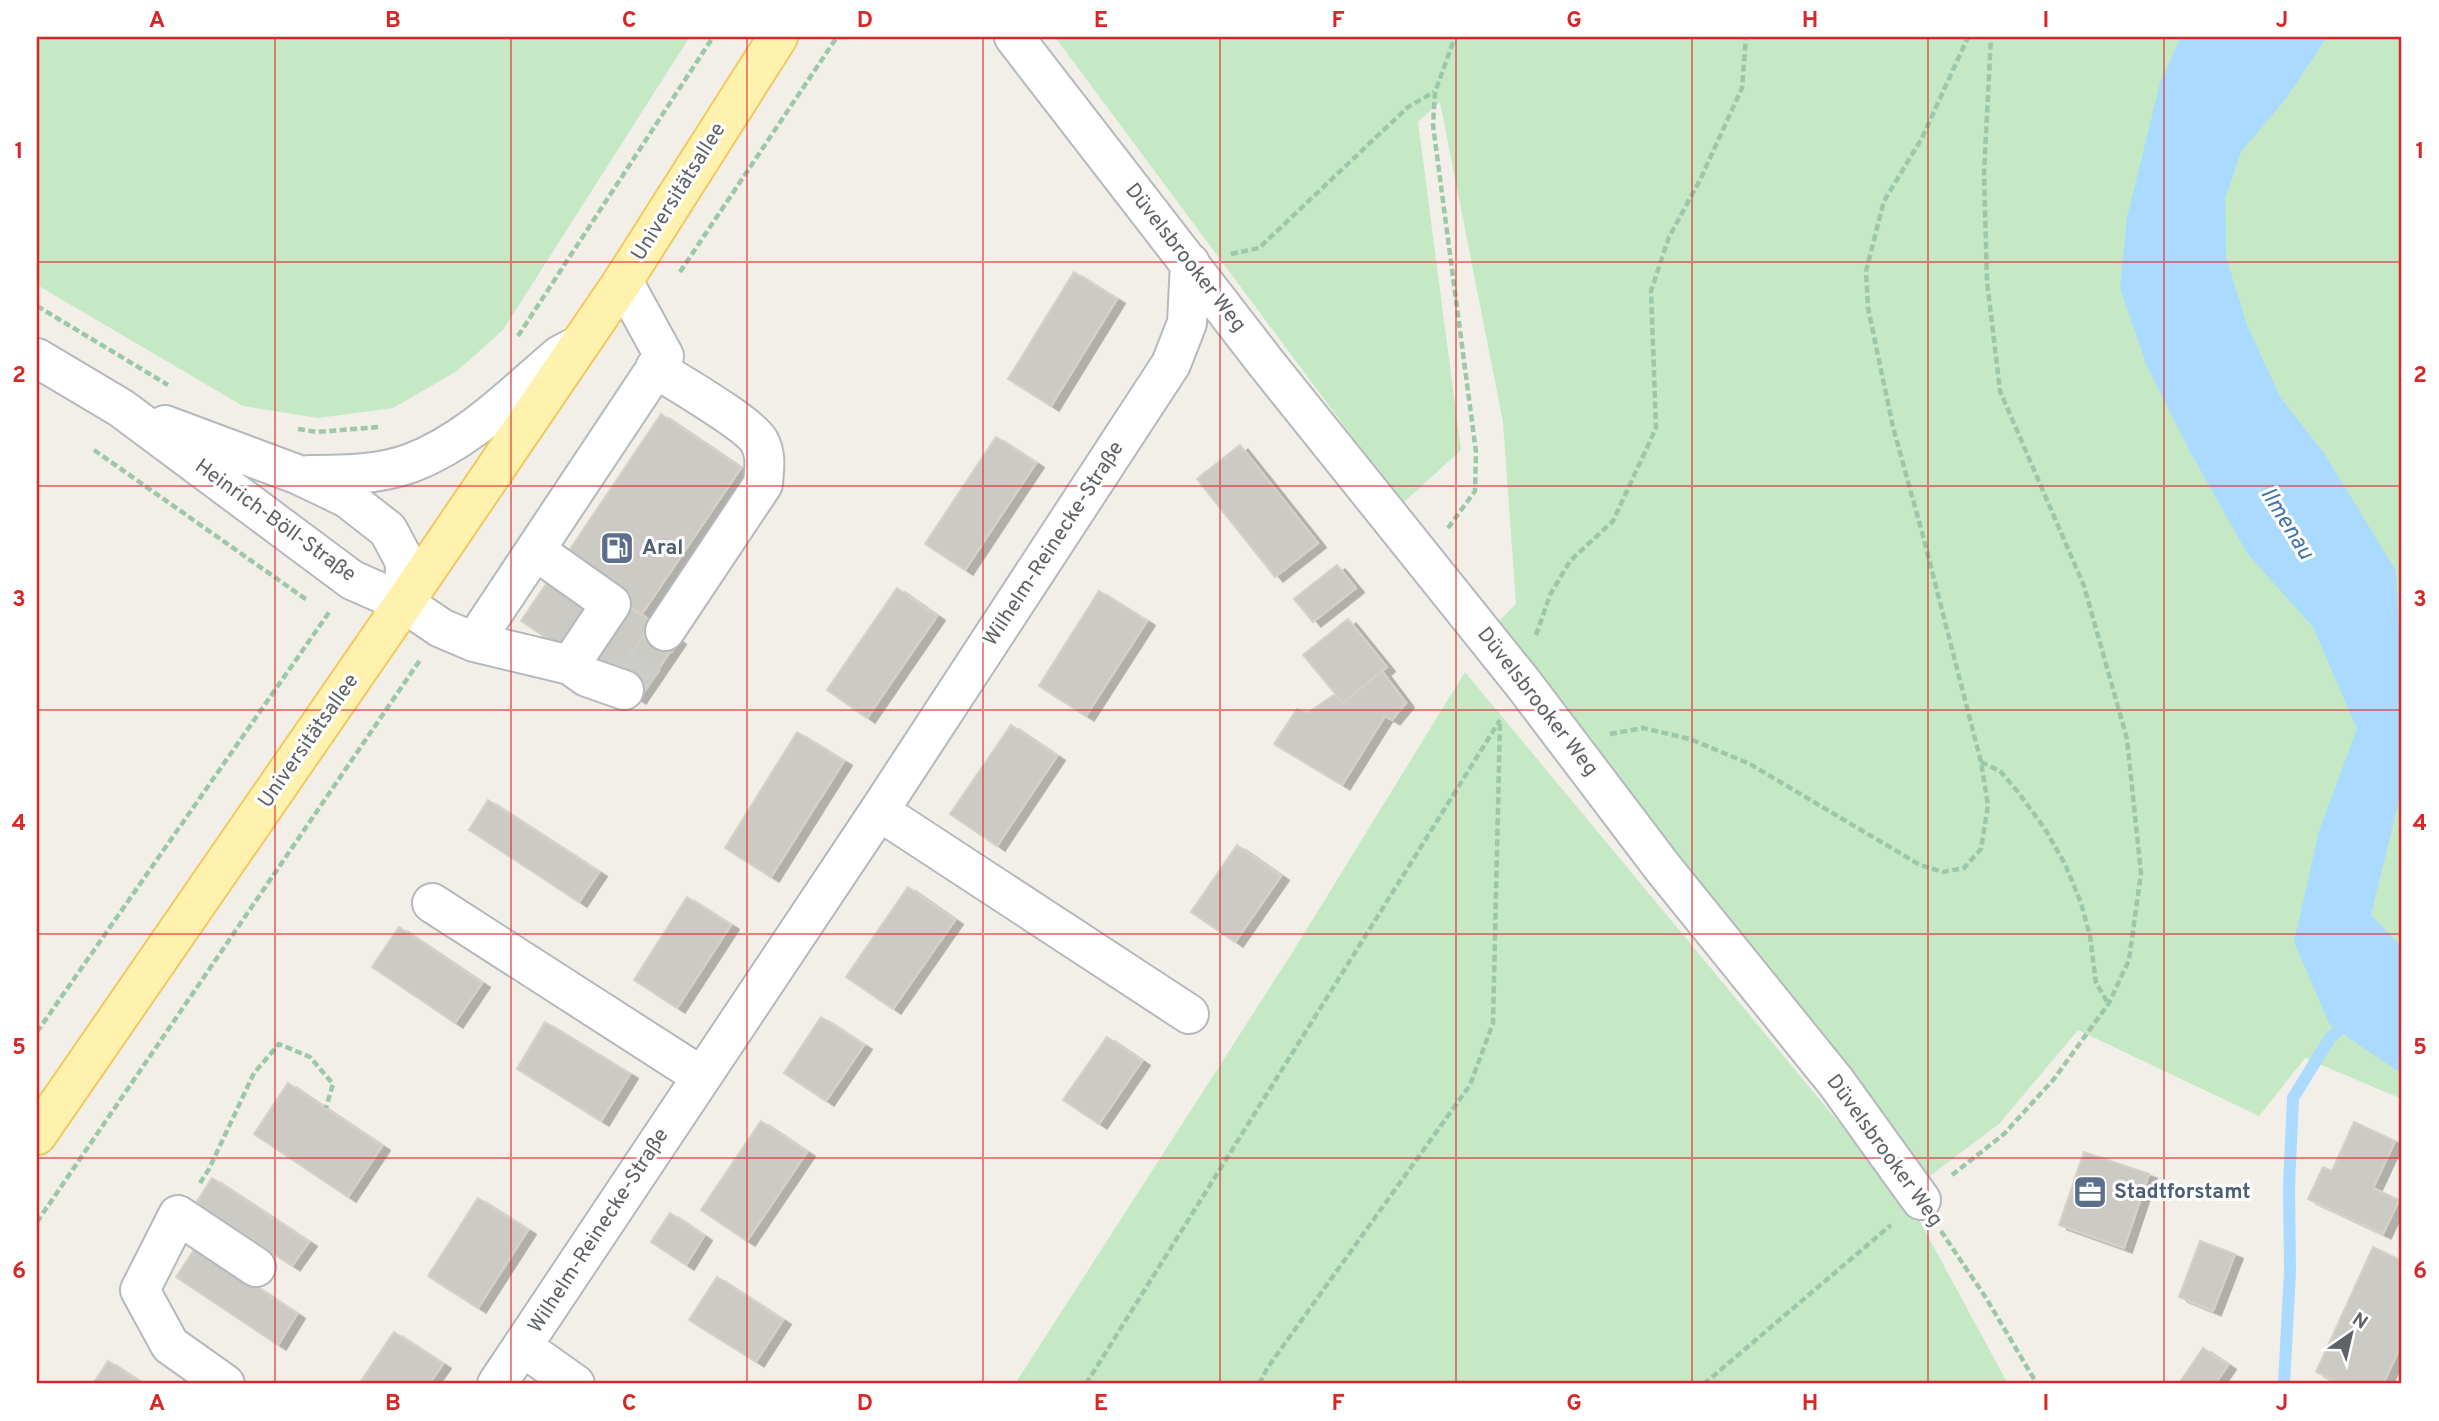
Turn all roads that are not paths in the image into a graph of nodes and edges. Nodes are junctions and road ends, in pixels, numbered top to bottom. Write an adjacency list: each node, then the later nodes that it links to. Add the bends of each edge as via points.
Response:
1 (778, 37): 4 (main road, Universitätsallee)
2 (1014, 37): 3 (street, Düvelsbrooker Weg)
3 (1190, 263): 16 (street, Wilhelm-Reinecke-Straße, via 1187,323 1171,364); 21 (street, Düvelsbrooker Weg, via 1836,1082)
4 (622, 281): 5 (main road, Universitätsallee); 7 (street, via 664,356)
5 (579, 345): 9 (street, Universitätsallee, via 560,355 461,438 410,463 360,475); 11 (main road, Universitätsallee)
6 (37, 358): 8 (street, Heinrich-Böll-Straße)
7 (655, 368): 10 (street); 12 (street, via 743,426 758,440 766,459 763,484)
8 (121, 408): 9 (street, Heinrich-Böll-Straße); 11 (street, Heinrich-Böll-Straße, via 352,580)
9 (299, 475): 11 (street, Heinrich-Böll-Straße, via 346,498 388,530 405,562)
10 (536, 551): 13 (street); 14 (street, via 611,604)
11 (404, 603): 13 (street); 20 (main road, Universitätsallee)
12 (665, 631)
13 (458, 635): 14 (street)
14 (570, 665): 15 (street, via 587,677)
15 (624, 690)
16 (879, 811): 18 (street); 19 (street, Wilhelm-Reinecke-Straße)
17 (432, 903): 19 (street)
18 (1189, 1014)
19 (701, 1076): 23 (street, Wilhelm-Reinecke-Straße)
20 (37, 1135)
21 (1921, 1200)
22 (256, 1267): 24 (street, via 178,1215 140,1290 170,1345)
23 (523, 1347): 25 (street, Wilhelm-Reinecke-Straße); 26 (street)
24 (225, 1384)
25 (497, 1384)
26 (575, 1384)

